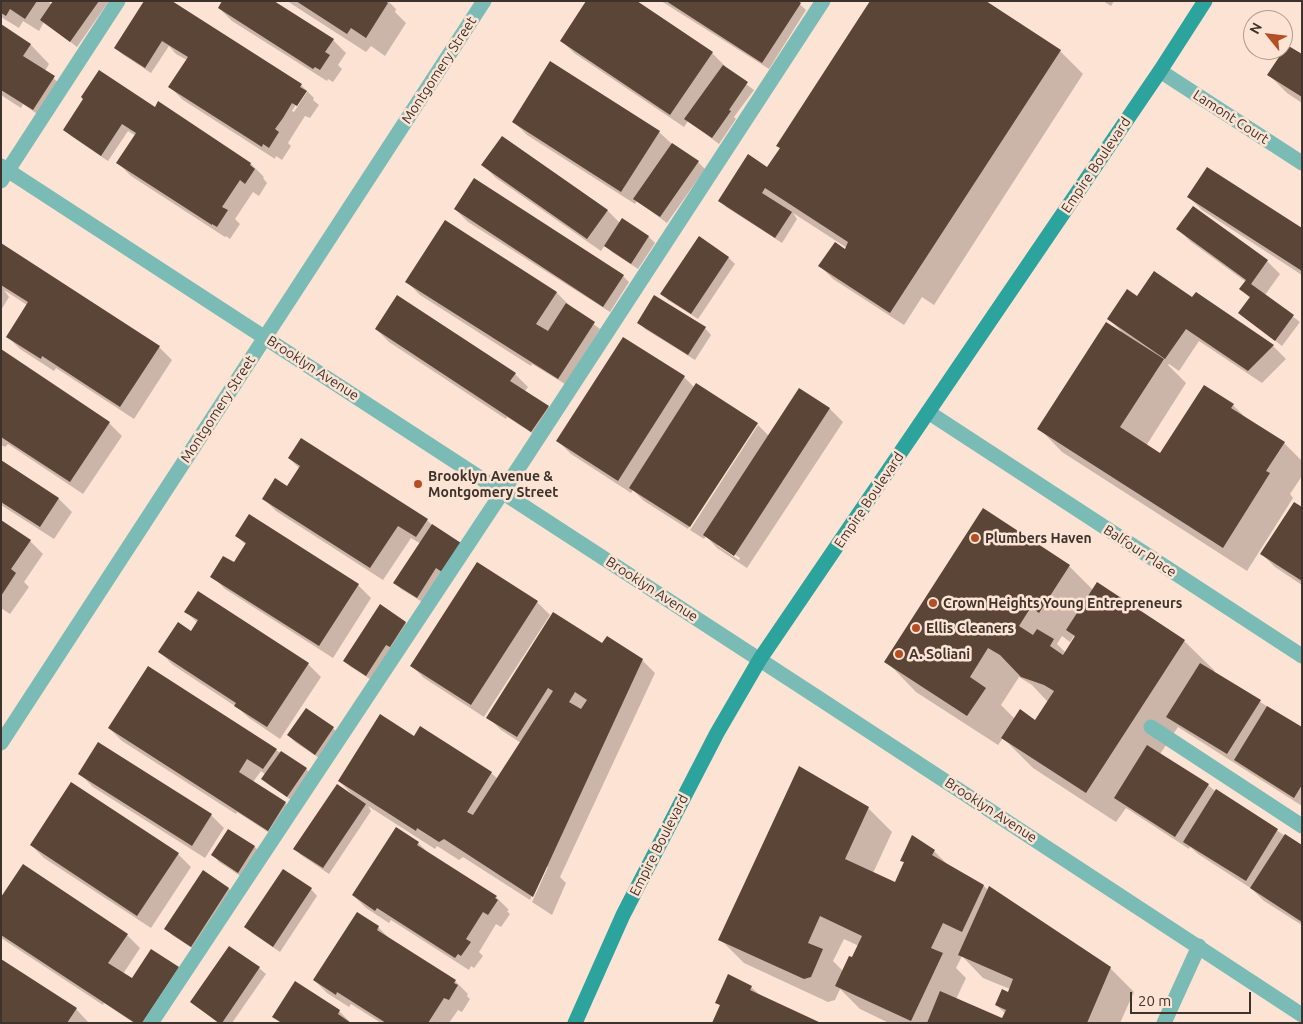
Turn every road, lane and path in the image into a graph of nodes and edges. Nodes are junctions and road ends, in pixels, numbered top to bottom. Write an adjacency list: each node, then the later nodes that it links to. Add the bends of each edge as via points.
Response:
1 (118, 1): 7 (street)
2 (484, 1): 8 (street, Montgomery Street)
3 (823, 1): 10 (street)
4 (1205, 1): 5 (main road, Empire Boulevard)
5 (1160, 71): 6 (street, Lamont Court); 9 (main road, Empire Boulevard)
6 (1302, 163)
7 (4, 172): 8 (street, Brooklyn Avenue)
8 (265, 337): 10 (street, Brooklyn Avenue); 14 (street, Montgomery Street)
9 (928, 412): 11 (street, Balfour Place); 12 (main road, Empire Boulevard)
10 (502, 492): 12 (street, Brooklyn Avenue); 18 (street)
11 (1302, 656)
12 (760, 659): 16 (street, Brooklyn Avenue); 19 (main road, Empire Boulevard, via 716,733 623,915)
13 (1150, 727): 15 (street)
14 (1, 743)
15 (1302, 826)
16 (1199, 946): 17 (street, Brooklyn Avenue); 20 (street)
17 (1302, 1015)
18 (151, 1023)
19 (575, 1023)
20 (1164, 1023)

